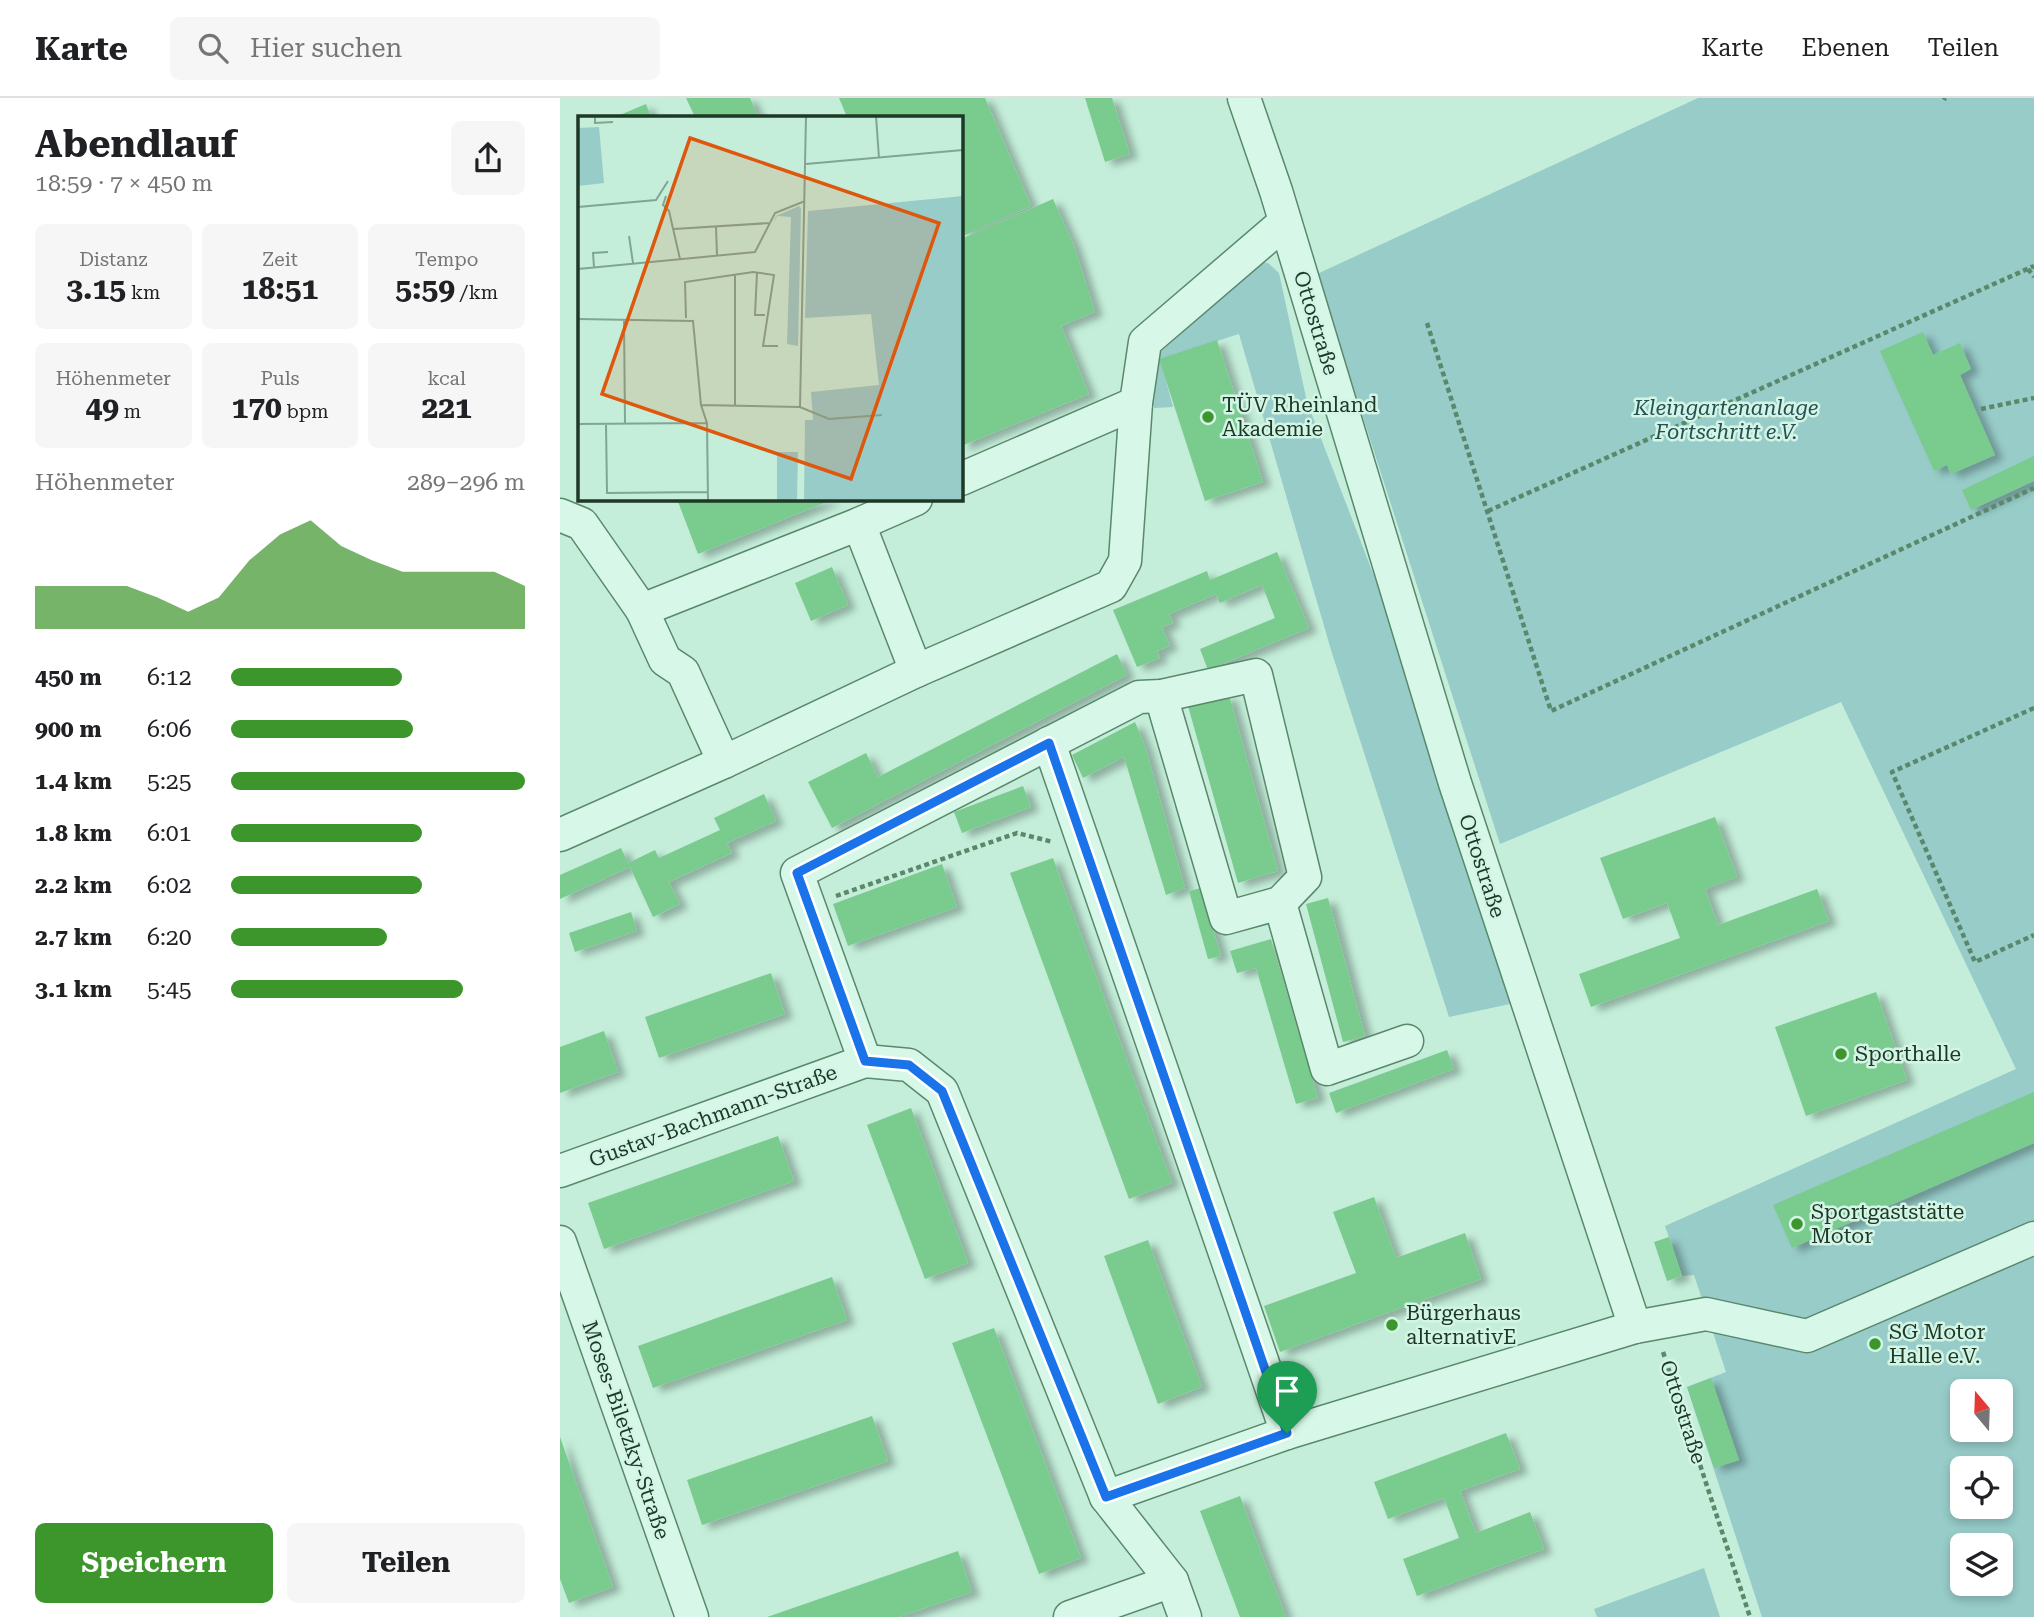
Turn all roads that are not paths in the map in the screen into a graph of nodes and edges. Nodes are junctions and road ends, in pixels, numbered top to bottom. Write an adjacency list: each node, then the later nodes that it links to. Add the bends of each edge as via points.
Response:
1 (1244, 98): 2 (street, Ottostraße)
2 (1285, 222): 3 (street, via 1145,342); 20 (street, Ottostraße, via 1455,783)
3 (1136, 403): 4 (street); 9 (street, via 1125,561 1111,586)
4 (962, 479)
5 (914, 500): 7 (street)
6 (560, 515): 8 (street, via 582,523)
7 (859, 524): 8 (street); 9 (street)
8 (642, 610): 12 (street, via 665,660 684,673)
9 (916, 671): 12 (street)
10 (1150, 697): 11 (street, Gustav-Bachmann-Straße); 14 (street, via 1226,918); 14 (street, Gustav-Bachmann-Straße, via 1256,675 1305,877)
11 (1049, 743): 16 (street, Gustav-Bachmann-Straße, via 797,873); 21 (street)
12 (724, 762): 13 (street)
13 (560, 835)
14 (1280, 903): 15 (street, via 1327,1069)
15 (1407, 1041)
16 (865, 1061): 17 (street, Gustav-Bachmann-Straße); 22 (street, Gustav-Bachmann-Straße, via 909,1065 942,1091)
17 (560, 1171)
18 (2034, 1238): 20 (street, via 1807,1336 1706,1314)
19 (560, 1242): 24 (street, Moses-Biletzky-Straße)
20 (1634, 1327): 21 (street)
21 (1287, 1433): 22 (street)
22 (1106, 1497): 23 (street)
23 (1172, 1581): 25 (street); 26 (street)
24 (692, 1617)
25 (1070, 1617)
26 (1185, 1617)

